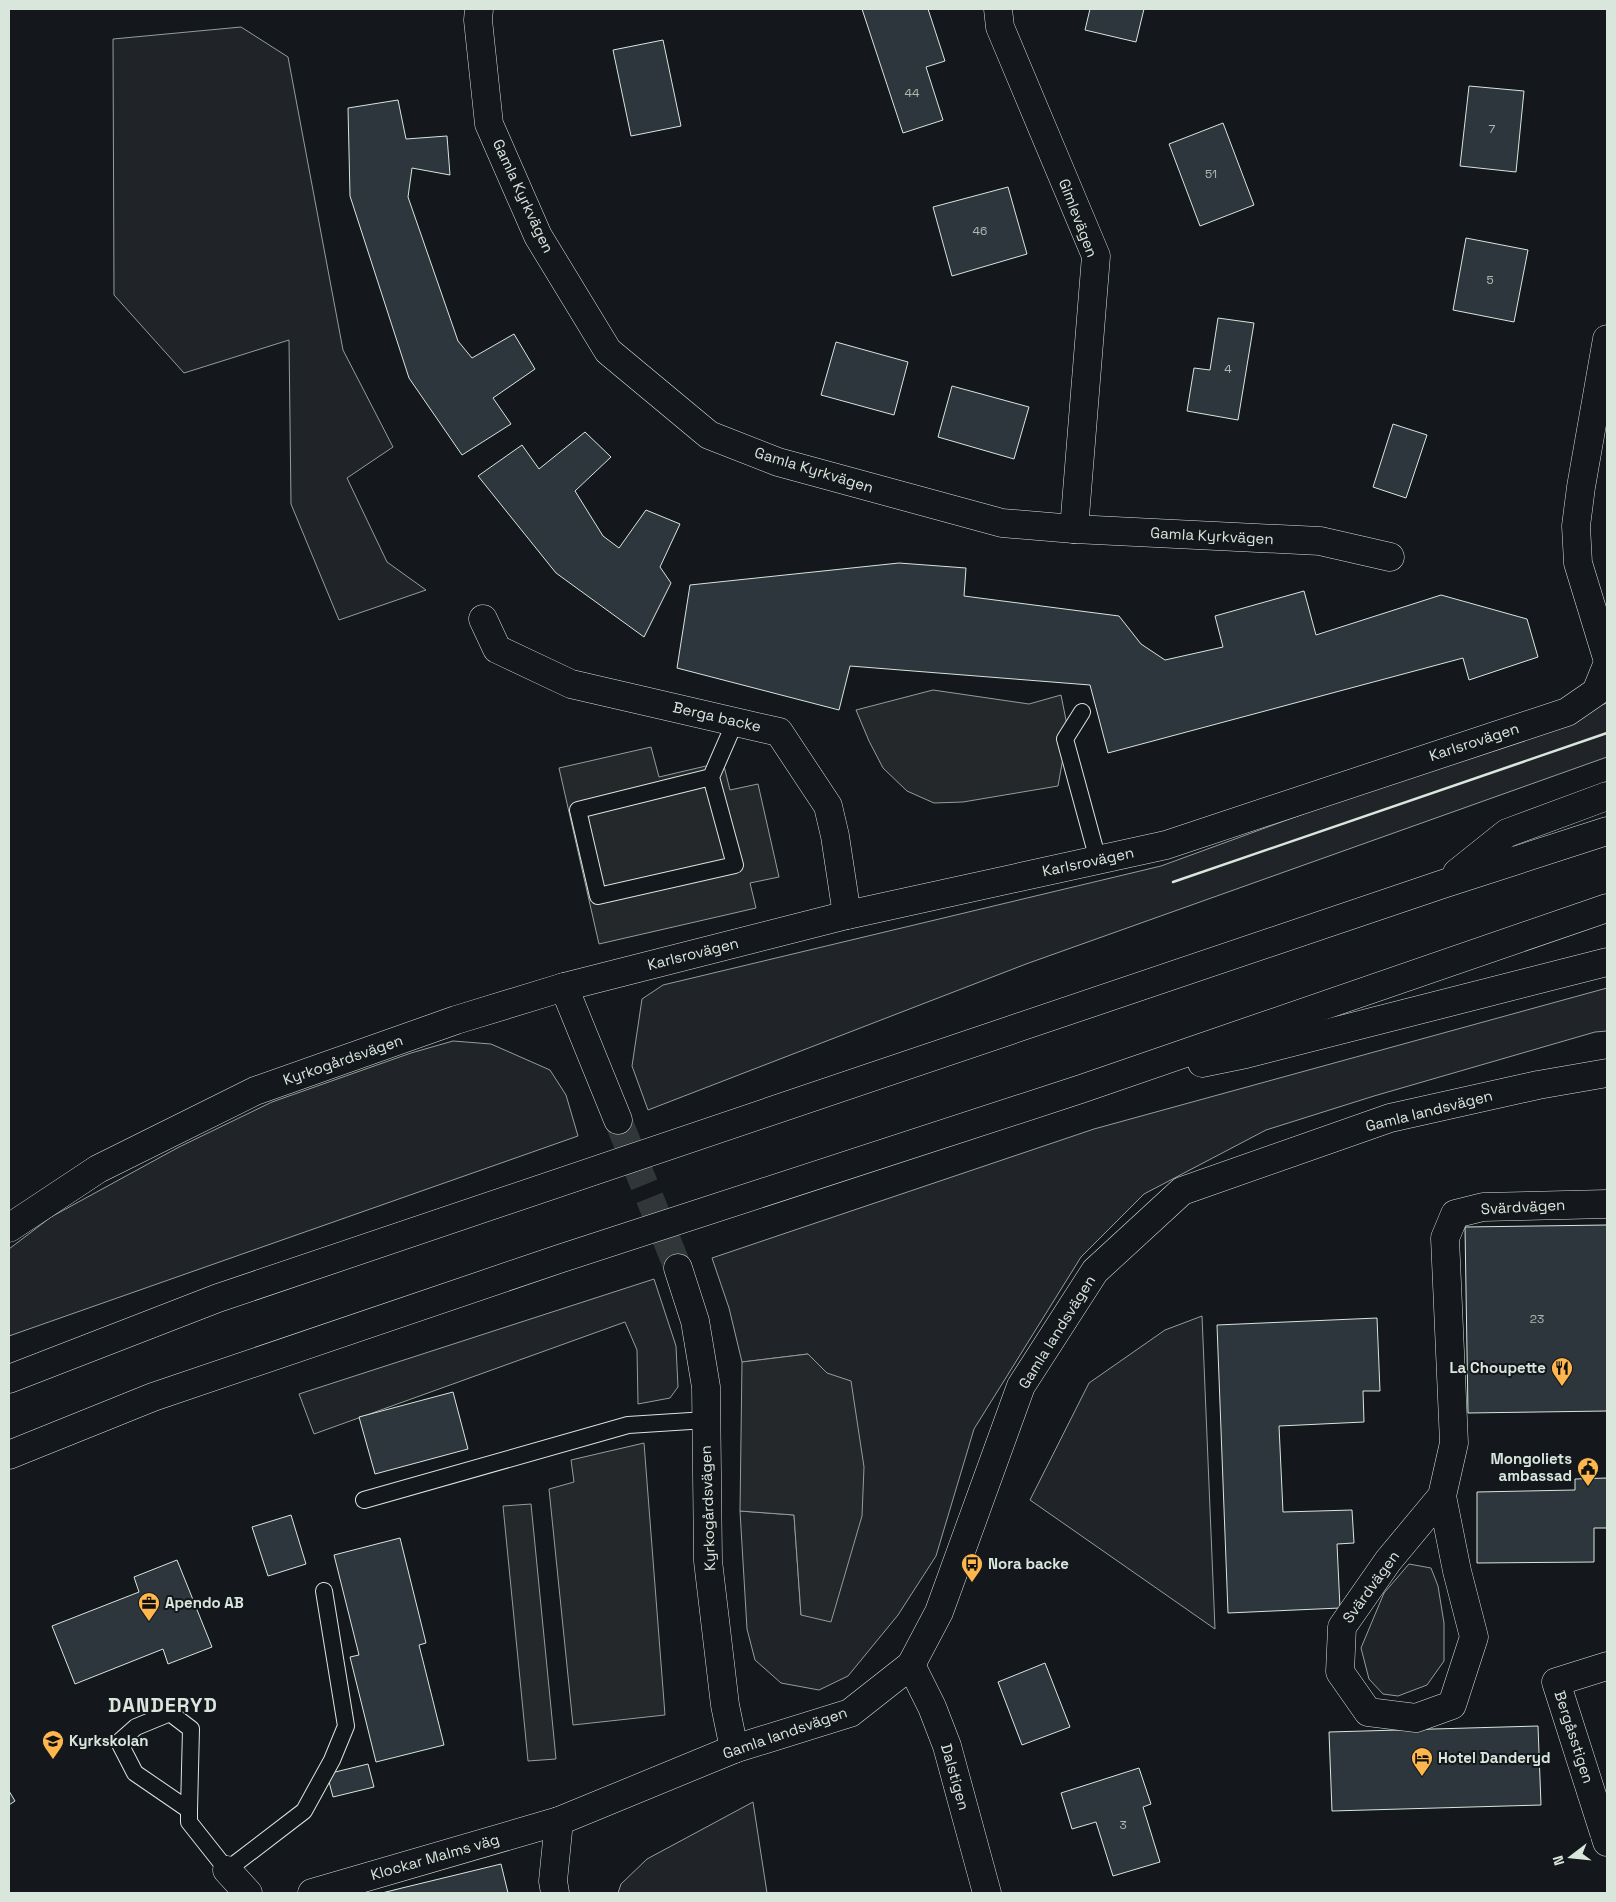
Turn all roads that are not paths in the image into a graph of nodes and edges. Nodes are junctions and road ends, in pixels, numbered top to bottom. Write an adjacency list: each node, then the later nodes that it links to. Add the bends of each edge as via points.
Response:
1 (479, 9): 4 (main road, Gamla Kyrkvägen, via 489,124 538,236 608,351 709,435 778,462 1002,523)
2 (998, 9): 4 (main road, Gimlevägen, via 1000,27 1096,256)
3 (1607, 339): 7 (main road, via 1576,526 1578,562)
4 (1074, 529): 5 (main road, Gamla Kyrkvägen, via 1320,542)
5 (1390, 556)
6 (483, 619): 11 (main road, Berga backe, via 497,649 571,684)
7 (1607, 658)
8 (1607, 665): 9 (main road, Karlsrovägen)
9 (1602, 690): 15 (main road, Karlsrovägen, via 1566,712 1166,845)
10 (1082, 712): 15 (lane, via 1065,739)
11 (735, 722): 12 (lane); 18 (main road, Berga backe, via 780,732 828,806)
12 (711, 777): 12 (lane, via 734,865 598,896 578,810)
13 (1607, 796): 16 (main road, via 1507,834)
14 (1607, 831): 16 (main road)
15 (1098, 860): 18 (main road, Karlsrovägen)
16 (1442, 884): 27 (main road, via 228,1295)
17 (1607, 908): 22 (main road)
18 (847, 915): 20 (main road, Karlsrovägen)
19 (1607, 962): 22 (main road, via 1246,1054)
20 (564, 987): 23 (main road); 25 (main road, Kyrkogårdsvägen, via 456,1020 255,1092 98,1169)
21 (1607, 1073): 33 (main road, Gamla landsvägen, via 1390,1118 1182,1191 1095,1271 1021,1386 939,1612)
22 (1081, 1089): 29 (main road, via 558,1259 153,1397)
23 (618, 1120)
24 (1607, 1204): 30 (main road, Svärdvägen, via 1484,1207 1456,1214 1445,1238 1454,1443)
25 (9, 1228)
26 (678, 1268): 28 (main road, Kyrkogårdsvägen, via 695,1321 706,1387)
27 (9, 1379)
28 (706, 1420): 31 (lane, via 628,1425); 35 (main road, Kyrkogårdsvägen, via 708,1560 725,1704)
29 (9, 1455)
30 (1442, 1496): 30 (main road, Svärdvägen, via 1388,1561 1342,1627 1340,1672 1368,1712 1416,1718 1452,1705 1474,1637)
31 (364, 1500)
32 (324, 1591): 39 (lane, via 346,1726 332,1760 304,1811)
33 (912, 1666): 35 (main road, Gamla landsvägen, via 850,1713); 43 (main road, Dalstigen, via 947,1746)
34 (1607, 1666): 38 (main road, Bergåsstigen, via 1556,1682)
35 (734, 1749): 37 (main road, Gamla landsvägen)
36 (189, 1810): 36 (lane, via 191,1729 170,1713 136,1727 119,1742 135,1773); 39 (lane, via 189,1822)
37 (559, 1821): 41 (main road, Klockar Malms väg); 42 (main road, via 553,1881)
38 (1607, 1842)
39 (227, 1870): 40 (main road)
40 (248, 1893)
41 (312, 1893)
42 (555, 1893)
43 (987, 1893)

